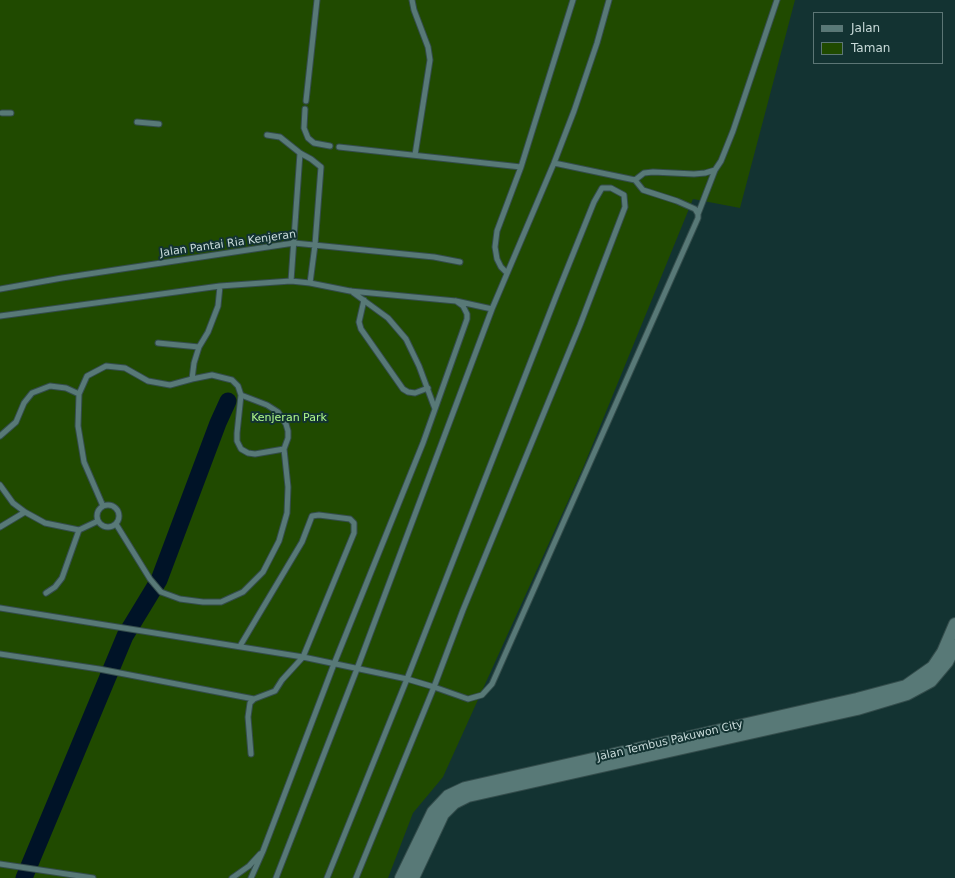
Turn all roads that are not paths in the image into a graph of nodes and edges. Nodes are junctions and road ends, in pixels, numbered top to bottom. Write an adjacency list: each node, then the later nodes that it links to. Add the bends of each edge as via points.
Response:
1 (317, 0): 6 (lane)
2 (412, 0): 16 (lane, via 430,60)
3 (572, 0): 18 (lane)
4 (609, 0): 17 (lane, via 597,43)
5 (777, 0): 19 (lane, via 733,131)
6 (306, 101)
7 (305, 109): 13 (lane, via 304,128 308,138 314,143)
8 (2, 113): 9 (lane)
9 (11, 113)
10 (137, 122): 11 (lane)
11 (159, 124)
12 (267, 135): 15 (lane, via 280,137)
13 (330, 146)
14 (339, 147): 16 (lane)
15 (300, 153): 22 (lane); 23 (lane, via 321,167)
16 (415, 155): 18 (lane)
17 (554, 163): 20 (lane); 25 (lane)
18 (521, 167): 25 (lane, via 497,231 497,259)
19 (715, 170): 20 (lane, via 694,174 644,173); 21 (lane)
20 (635, 180): 21 (lane, via 643,190 677,201 695,209)
21 (698, 214): 61 (lane, via 492,684 482,696 468,699)
22 (294, 243): 23 (lane, Jalan Pantai Ria Kenjeran); 26 (lane); 29 (lane, Jalan Pantai Ria Kenjeran)
23 (315, 244): 24 (lane, Jalan Pantai Ria Kenjeran); 27 (lane)
24 (460, 262)
25 (507, 273): 33 (lane)
26 (291, 281): 27 (lane); 28 (lane)
27 (310, 283): 30 (lane)
28 (220, 286): 34 (lane); 36 (lane, via 218,306)
29 (0, 289)
30 (350, 290): 31 (lane); 32 (lane)
31 (364, 300): 38 (lane, via 388,318 406,339); 38 (lane, via 359,322 361,329 403,389 415,393)
32 (456, 301): 33 (lane); 41 (lane, via 463,306 467,319)
33 (492, 309): 59 (lane)
34 (0, 316)
35 (158, 343): 36 (lane)
36 (199, 347): 37 (lane)
37 (192, 379): 39 (lane, via 170,384 148,381 125,368 106,366 87,376); 40 (lane, via 212,375 232,380 238,386)
38 (428, 388): 41 (lane)
39 (79, 394): 42 (lane, via 66,388 50,386 32,393 24,403 16,422); 45 (lane, via 78,426 84,462)
40 (241, 395): 43 (lane, via 278,412 288,431); 43 (lane, via 237,432 240,449 255,454)
41 (435, 409): 58 (lane)
42 (0, 436)
43 (284, 449): 48 (lane, via 288,487 287,514 279,541 263,572 243,592 221,602 180,599 161,592)
44 (0, 485): 46 (lane, via 13,503)
45 (104, 506): 47 (lane, via 97,515); 48 (lane, via 114,506 117,510 119,515)
46 (25, 512): 49 (lane); 50 (lane, via 45,523)
47 (98, 521): 48 (lane, via 103,526 110,527); 50 (lane)
48 (116, 524)
49 (0, 527)
50 (79, 530): 51 (lane, via 62,578)
51 (46, 593)
52 (0, 608): 54 (lane)
53 (955, 624): 72 (street, Jalan Tembus Pakuwon City, via 944,652 932,667 906,686 465,788 448,796 433,812)
54 (240, 646): 57 (lane); 57 (lane, via 302,542 312,516 350,520 354,523 354,533)
55 (955, 646): 73 (street, Jalan Tembus Pakuwon City, via 947,662 931,681 907,694 857,708 468,796 454,803 442,814)
56 (0, 654): 62 (lane, via 99,669)
57 (303, 657): 58 (lane); 62 (lane, via 275,691)
58 (334, 664): 59 (lane); 64 (lane)
59 (357, 669): 60 (lane); 69 (lane)
60 (407, 679): 61 (lane); 61 (lane, via 594,202 602,188 611,188 624,196 625,207); 70 (lane)
61 (434, 687): 71 (lane)
62 (254, 699): 63 (lane, via 250,703 248,717)
63 (251, 754)
64 (263, 851): 67 (lane, via 249,866); 68 (lane)
65 (0, 864): 66 (lane)
66 (94, 878)
67 (232, 878)
68 (252, 878)
69 (276, 878)
70 (327, 878)
71 (356, 878)
72 (401, 878)
73 (413, 878)

